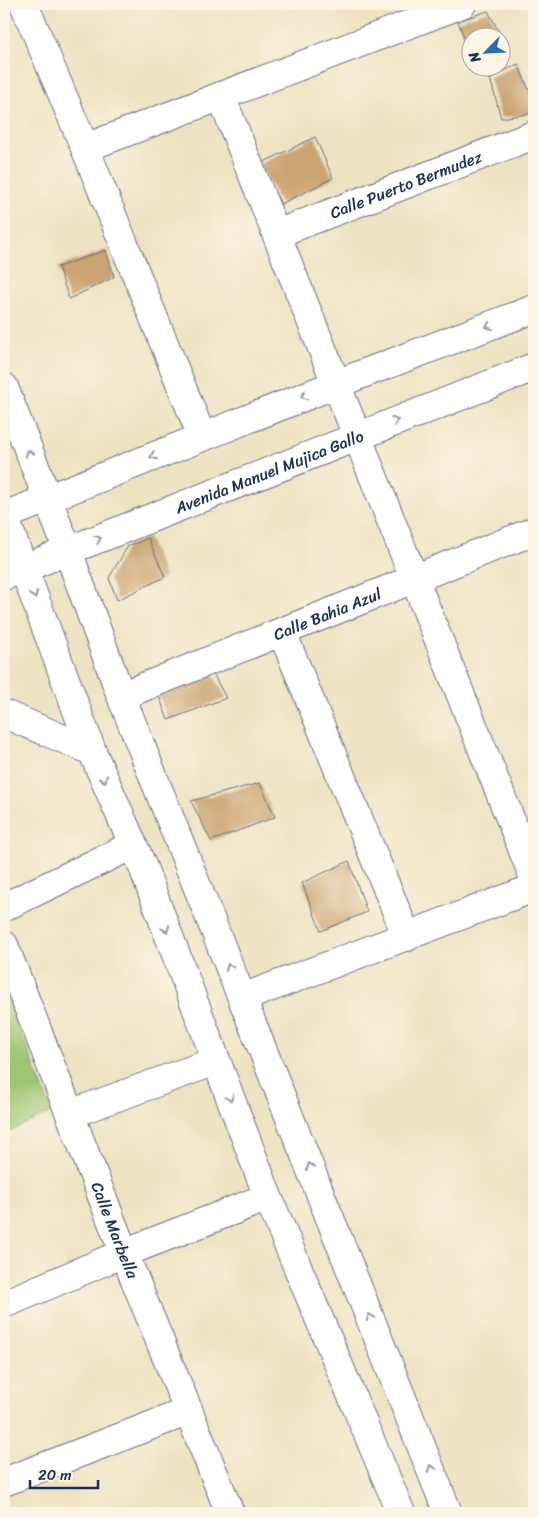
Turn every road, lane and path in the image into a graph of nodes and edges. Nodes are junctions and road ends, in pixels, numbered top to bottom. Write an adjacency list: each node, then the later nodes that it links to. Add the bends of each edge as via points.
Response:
1 (24, 4): 5 (street)
2 (462, 4): 3 (street)
3 (221, 96): 5 (street); 6 (street)
4 (534, 135): 6 (street, Calle Puerto Bermudez)
5 (85, 148): 12 (street)
6 (276, 234): 9 (street)
7 (534, 309): 9 (street, one-way to 9)
8 (534, 367): 11 (street, Avenida Manuel Mujica Gallo, one-way to 8)
9 (336, 384): 11 (street); 12 (street, one-way to 12)
10 (4, 388): 13 (street, one-way to 10)
11 (357, 436): 16 (street, Avenida Manuel Mujica Gallo, one-way to 11); 18 (street)
12 (202, 437): 13 (street, one-way to 13)
13 (46, 498): 14 (street); 16 (street)
14 (4, 516): 17 (street)
15 (534, 531): 18 (street, Calle Bahia Azul)
16 (68, 551): 17 (street, Avenida Manuel Mujica Gallo); 20 (street)
17 (14, 572): 22 (street, one-way to 22)
18 (415, 578): 19 (street, Calle Bahia Azul); 24 (street)
19 (282, 632): 20 (street, Calle Bahia Azul); 27 (street)
20 (121, 696): 29 (street, one-way to 20)
21 (4, 714): 22 (street)
22 (92, 751): 23 (street, one-way to 23)
23 (133, 845): 26 (street); 30 (street, one-way to 30)
24 (534, 878)
25 (534, 888): 27 (street)
26 (4, 907)
27 (407, 937): 29 (street)
28 (4, 945): 31 (street, Calle Marbella)
29 (242, 998): 39 (street, one-way to 29)
30 (216, 1061): 31 (street); 32 (street, one-way to 32)
31 (70, 1114): 33 (street, Calle Marbella)
32 (268, 1197): 33 (street); 37 (street)
33 (124, 1253): 34 (street); 35 (street, Calle Marbella)
34 (4, 1304)
35 (189, 1411): 36 (street); 38 (street, Calle Marbella)
36 (4, 1482)
37 (391, 1511)
38 (230, 1513)
39 (448, 1513)

